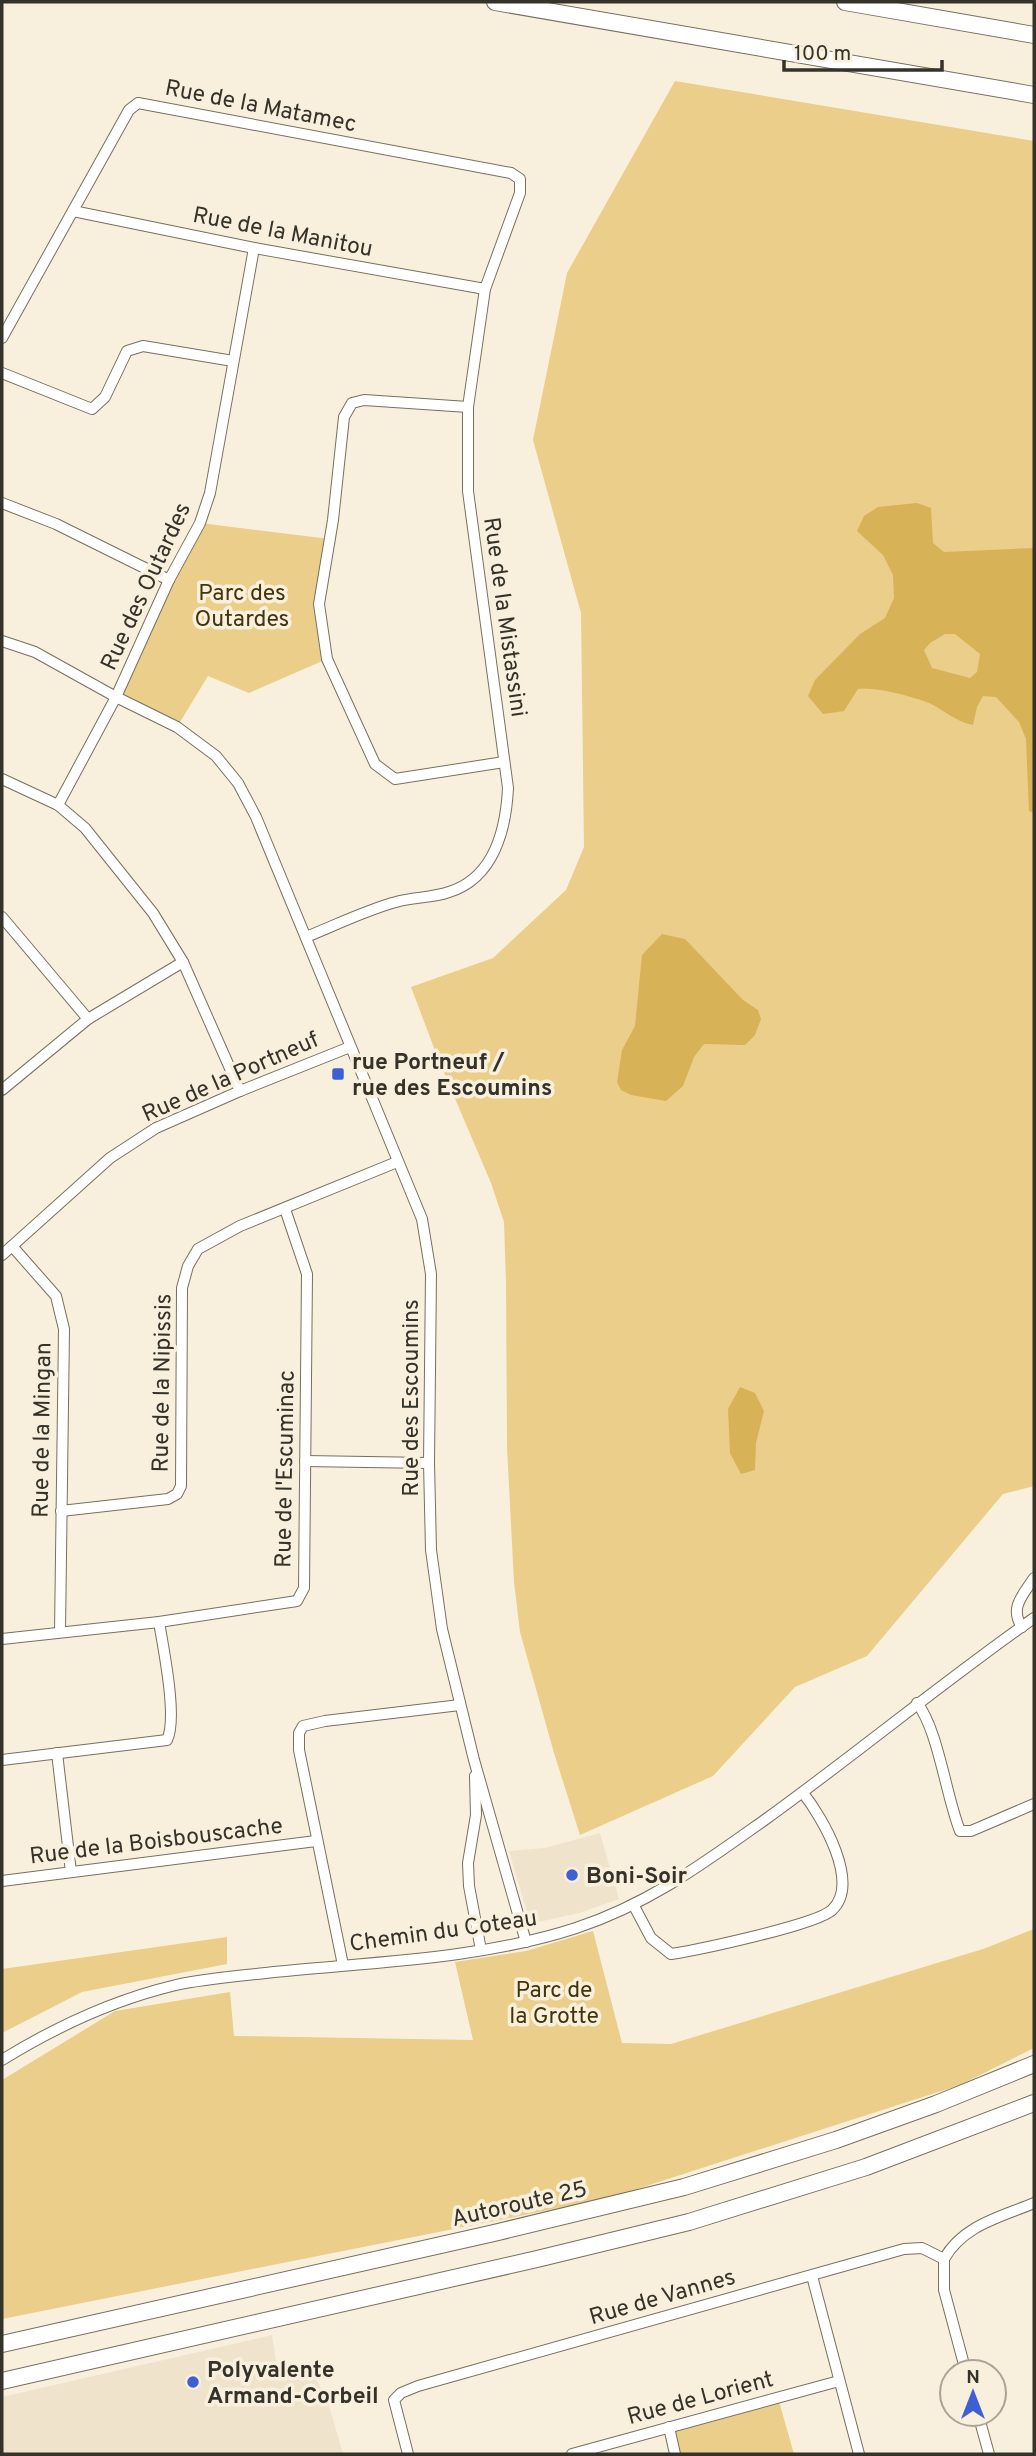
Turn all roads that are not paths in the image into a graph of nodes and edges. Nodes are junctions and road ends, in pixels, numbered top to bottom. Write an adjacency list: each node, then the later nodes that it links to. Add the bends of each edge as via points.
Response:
1 (495, 2): 4 (highway)
2 (845, 2): 3 (highway)
3 (1034, 35)
4 (1034, 95)
5 (520, 179): 6 (street, Rue de la Matamec, via 511,173 138,103 129,110); 8 (street, Rue de la Mistassini, via 520,193)
6 (74, 211): 7 (street, Rue de la Manitou); 9 (street, Rue de la Matamec)
7 (254, 248): 8 (street, Rue de la Manitou); 10 (street, Rue des Outardes)
8 (485, 289): 12 (street, Rue de la Mistassini)
9 (2, 338)
10 (233, 361): 11 (street, via 143,346 127,351 105,397 92,409); 14 (street, Rue des Outardes, via 210,493 200,523)
11 (2, 373)
12 (468, 407): 17 (street, Rue de la Mistassini, via 468,491); 17 (street, via 352,403 344,417 319,604 327,659 375,764 395,779)
13 (2, 503): 14 (street, via 56,524)
14 (169, 580): 16 (street, Rue des Outardes)
15 (2, 641): 16 (street, Rue des Escoumins, via 35,652)
16 (116, 696): 19 (street, Rue des Outardes); 21 (street, Rue des Escoumins, via 177,727 216,756 238,783)
17 (504, 762): 21 (street, Rue de la Mistassini, via 507,818 493,854 476,878 450,892 396,902)
18 (2, 779): 19 (street)
19 (58, 805): 22 (street, via 85,828 153,914)
20 (2, 918): 23 (street)
21 (306, 937): 24 (street, Rue des Escoumins)
22 (183, 962): 23 (street); 26 (street)
23 (88, 1018): 25 (street)
24 (350, 1047): 26 (street, Rue de la Portneuf); 27 (street, Rue des Escoumins)
25 (2, 1090)
26 (240, 1091): 29 (street, Rue de la Portneuf, via 156,1128 110,1158)
27 (397, 1162): 28 (street, Rue de la Nipissis); 32 (street, Rue des Escoumins, via 422,1219 431,1274)
28 (285, 1209): 31 (street, Rue de l'Escuminac, via 307,1275); 33 (street, Rue de la Nipissis, via 198,1249 188,1266 182,1288 181,1486 177,1494 168,1499)
29 (12, 1247): 30 (street, Rue de la Portneuf); 33 (street, Rue de la Mingan, via 56,1296 64,1329)
30 (2, 1255)
31 (305, 1461): 32 (street); 36 (street, Rue de l'Escuminac, via 304,1588 297,1601)
32 (429, 1463): 41 (street, Rue des Escoumins, via 431,1550 442,1629)
33 (61, 1511): 38 (street, Rue de la Mingan)
34 (1034, 1578): 37 (street, via 1016,1606)
35 (1034, 1618): 37 (street, Chemin du Coteau)
36 (159, 1622): 38 (street, Rue de l'Escuminac); 42 (street, via 170,1716 167,1740)
37 (1021, 1627): 40 (street, Chemin du Coteau)
38 (61, 1632): 39 (street, Rue de l'Escuminac)
39 (2, 1639)
40 (917, 1703): 45 (street, Chemin du Coteau); 46 (street, via 927,1717 960,1831 971,1831)
41 (460, 1705): 44 (street, Rue des Escoumins); 47 (street, via 303,1726 299,1751)
42 (57, 1753): 43 (street); 48 (street)
43 (2, 1760)
44 (474, 1760): 51 (street, Rue des Escoumins); 52 (street, Rue des Escoumins, via 476,1815 468,1863)
45 (803, 1793): 50 (street, Chemin du Coteau); 50 (street, via 840,1859 844,1888 832,1910 700,1950 671,1954 651,1938)
46 (1034, 1804)
47 (316, 1841): 48 (street, Rue de la Boisbouscache); 53 (street)
48 (71, 1872): 49 (street, Rue de la Boisbouscache)
49 (2, 1881)
50 (634, 1906): 51 (street, Chemin du Coteau)
51 (526, 1942): 52 (street, Chemin du Coteau)
52 (481, 1950): 53 (street, Chemin du Coteau)
53 (343, 1965): 54 (street, Chemin du Coteau, via 204,1980 143,1994 80,2017)
54 (2, 2060)
55 (1034, 2064): 60 (highway, Autoroute 25, via 836,2140 684,2187)
56 (1034, 2103): 62 (highway, via 866,2167 689,2222)
57 (1034, 2203): 58 (street, via 970,2229)
58 (944, 2259): 59 (street, Rue de Vannes, via 922,2248 904,2249); 61 (street, via 944,2290)
59 (812, 2276): 63 (street); 66 (street, Rue de Vannes, via 401,2393 394,2400)
60 (3, 2344)
61 (962, 2358)
62 (2, 2381)
63 (839, 2381): 64 (street, Rue de Lorient); 69 (street)
64 (669, 2427): 67 (street, Rue de Lorient); 68 (street)
65 (982, 2428): 70 (street)
66 (408, 2454)
67 (572, 2454)
68 (675, 2454)
69 (859, 2454)
70 (989, 2454)

